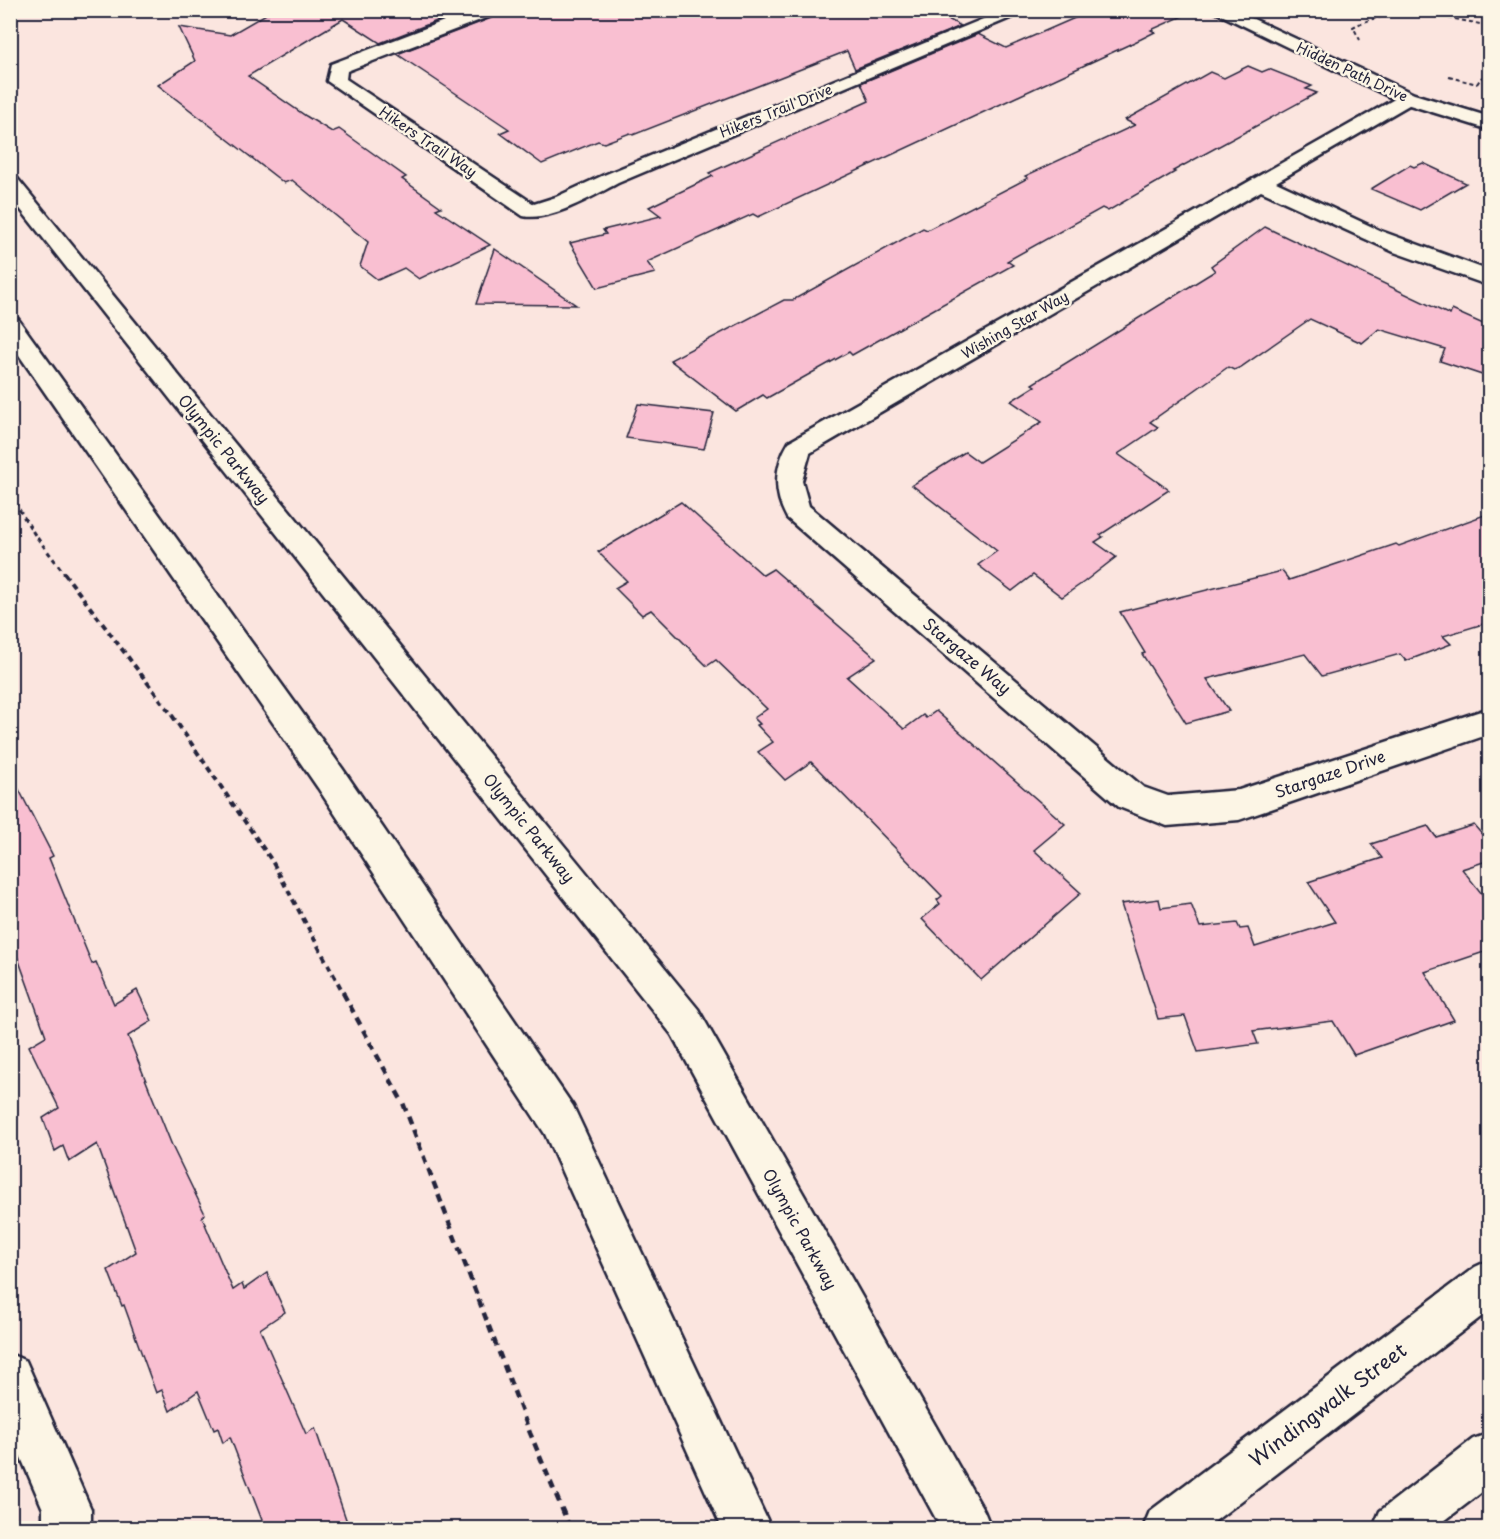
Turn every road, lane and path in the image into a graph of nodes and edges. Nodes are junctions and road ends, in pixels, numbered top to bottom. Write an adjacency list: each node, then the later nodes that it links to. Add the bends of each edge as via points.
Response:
1 (490, 10): 14 (street, Hikers Trail Way, via 338,68 336,81)
2 (1021, 10): 14 (street, Hikers Trail Drive, via 564,202)
3 (1219, 10): 10 (street, Hidden Path Drive)
4 (1490, 26): 5 (path, via 1412,15 1361,20 1353,27 1358,39)
5 (1366, 44)
6 (1490, 48): 7 (path)
7 (1490, 52)
8 (1442, 75): 9 (path)
9 (1477, 84)
10 (1407, 98): 11 (street, Hidden Path Drive); 13 (street, Wishing Star Way)
11 (1490, 124)
12 (10, 182): 27 (street, Olympic Parkway, via 685,1022)
13 (1261, 183): 15 (street, via 1364,234 1436,263); 17 (street, Wishing Star Way, via 798,448)
14 (531, 211)
15 (1490, 279)
16 (10, 324): 26 (street, via 330,778 559,1120)
17 (788, 481): 20 (street, Stargaze Way, via 797,511 806,519 1131,797)
18 (10, 495): 25 (path, via 35,535 169,711 272,861 403,1103)
19 (1490, 721): 20 (street, Stargaze Drive, via 1239,805)
20 (1167, 811)
21 (1490, 1282): 28 (street, Windingwalk Street)
22 (10, 1377): 24 (street, via 67,1509)
23 (1490, 1456): 29 (street)
24 (67, 1528)
25 (570, 1528)
26 (747, 1528)
27 (967, 1528)
28 (1167, 1528)
29 (1397, 1528)

